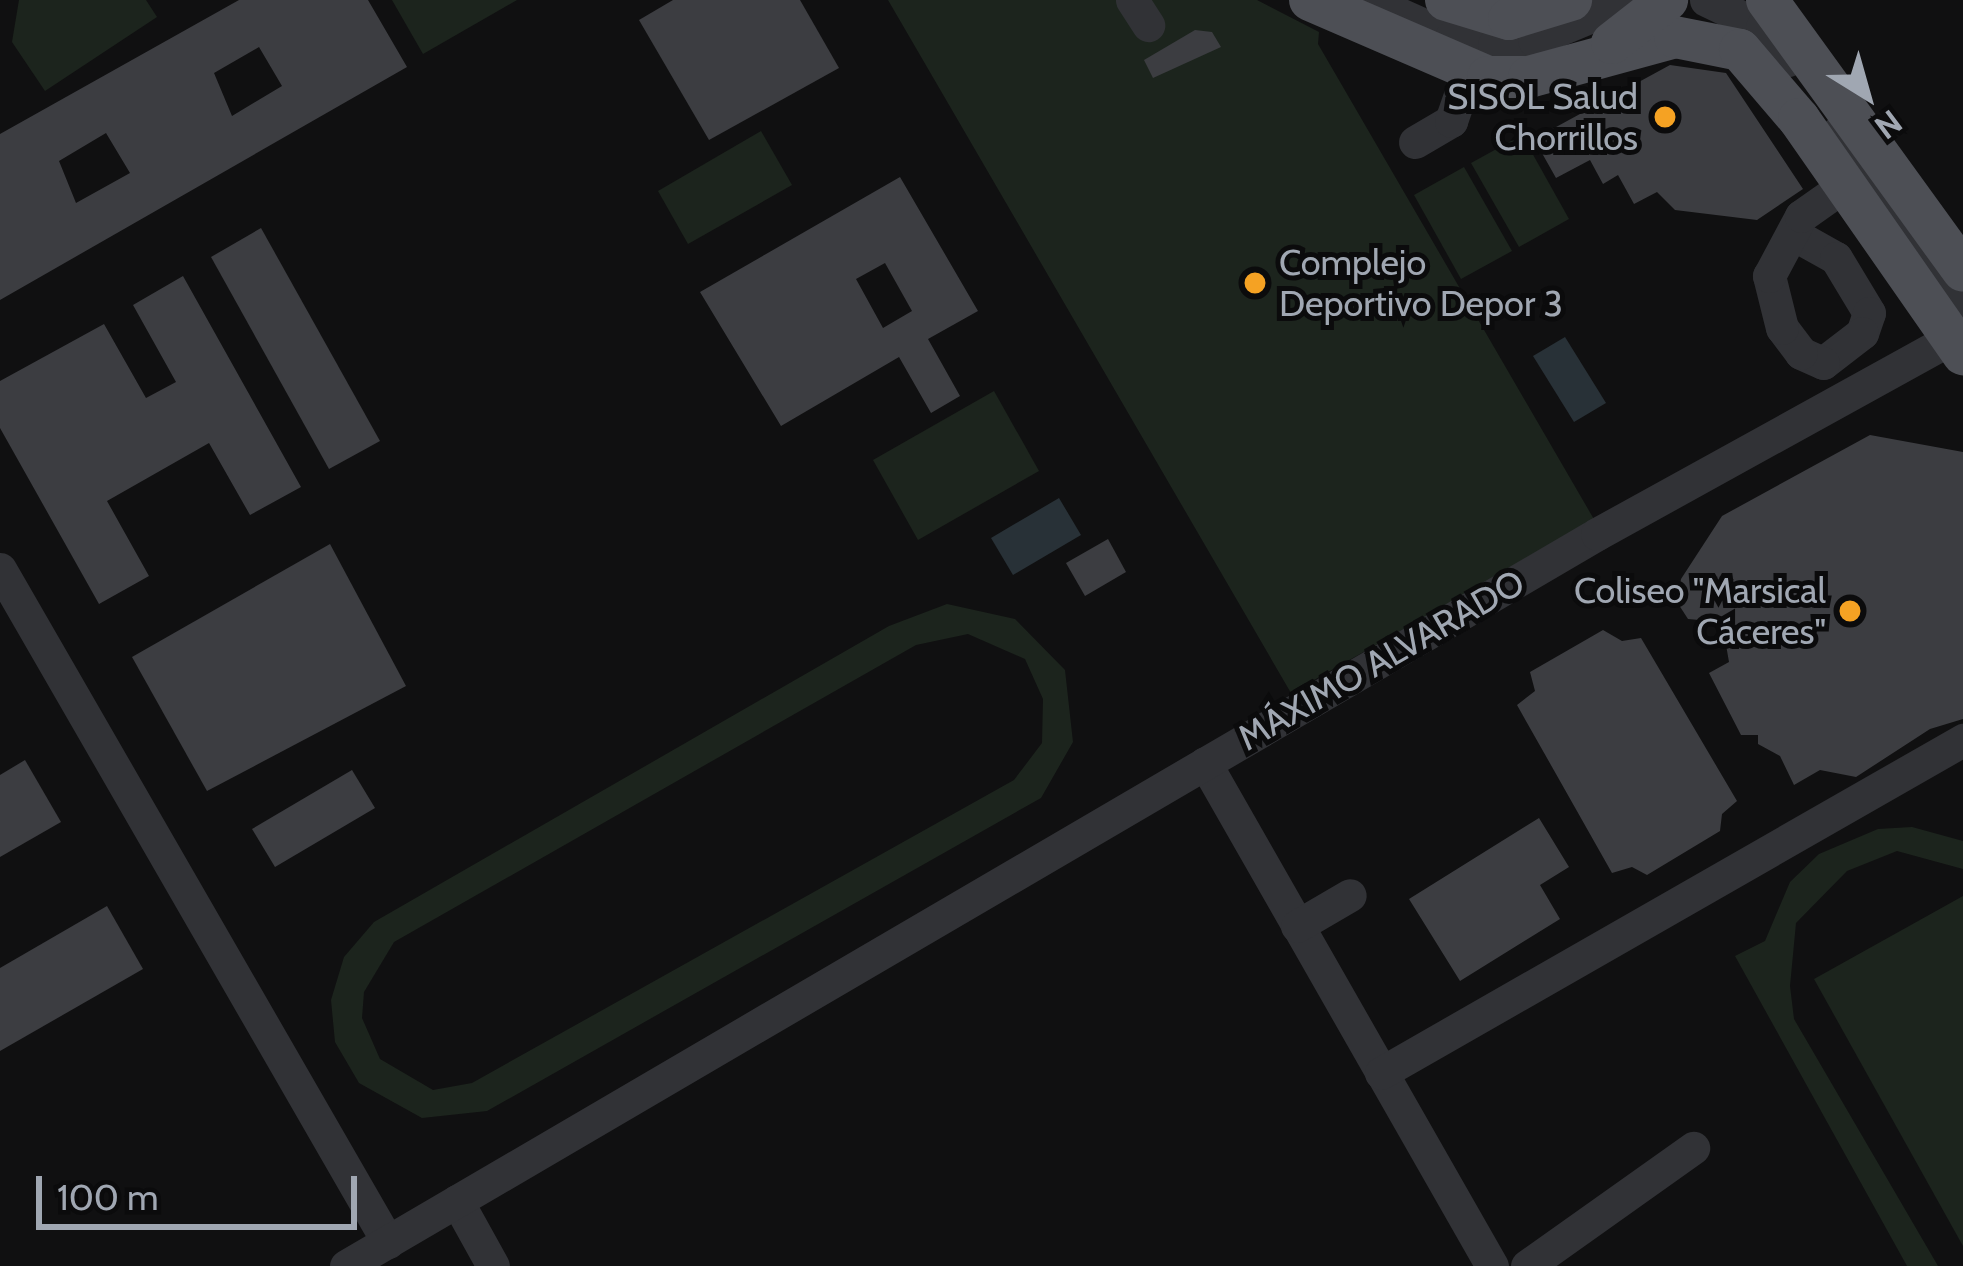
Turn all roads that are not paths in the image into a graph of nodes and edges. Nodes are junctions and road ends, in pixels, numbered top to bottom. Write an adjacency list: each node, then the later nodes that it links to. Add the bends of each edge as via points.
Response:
1 (1310, 0): 10 (main road)
2 (1368, 0): 10 (street)
3 (1405, 0): 10 (street)
4 (1538, 0): 10 (main road)
5 (1571, 0): 10 (main road)
6 (1630, 0): 10 (street, via 1534,40)
7 (1667, 0): 11 (main road)
8 (1706, 0): 17 (street, via 1746,16 1774,40)
9 (1767, 0): 14 (main road)
10 (1469, 32): 11 (main road, via 1510,79); 12 (street, via 1450,121)
11 (1581, 64): 13 (main road, via 1675,37 1740,50)
12 (1414, 142)
13 (1845, 185): 15 (street, via 1801,216); 17 (main road)
14 (1948, 216): 16 (main road)
15 (1793, 234)
16 (1963, 271)
17 (1958, 344): 20 (street, MÁXIMO ALVARADO)
18 (0, 569): 26 (street)
19 (1963, 740): 23 (street)
20 (1204, 764): 22 (street); 25 (street, MÁXIMO ALVARADO)
21 (1350, 895): 22 (street)
22 (1297, 926): 23 (street)
23 (1381, 1073): 29 (street)
24 (1694, 1148): 30 (street)
25 (457, 1202): 26 (street, MÁXIMO ALVARADO); 28 (street)
26 (388, 1242): 27 (street, MÁXIMO ALVARADO)
27 (346, 1266)
28 (493, 1266)
29 (1492, 1266)
30 (1528, 1266)

